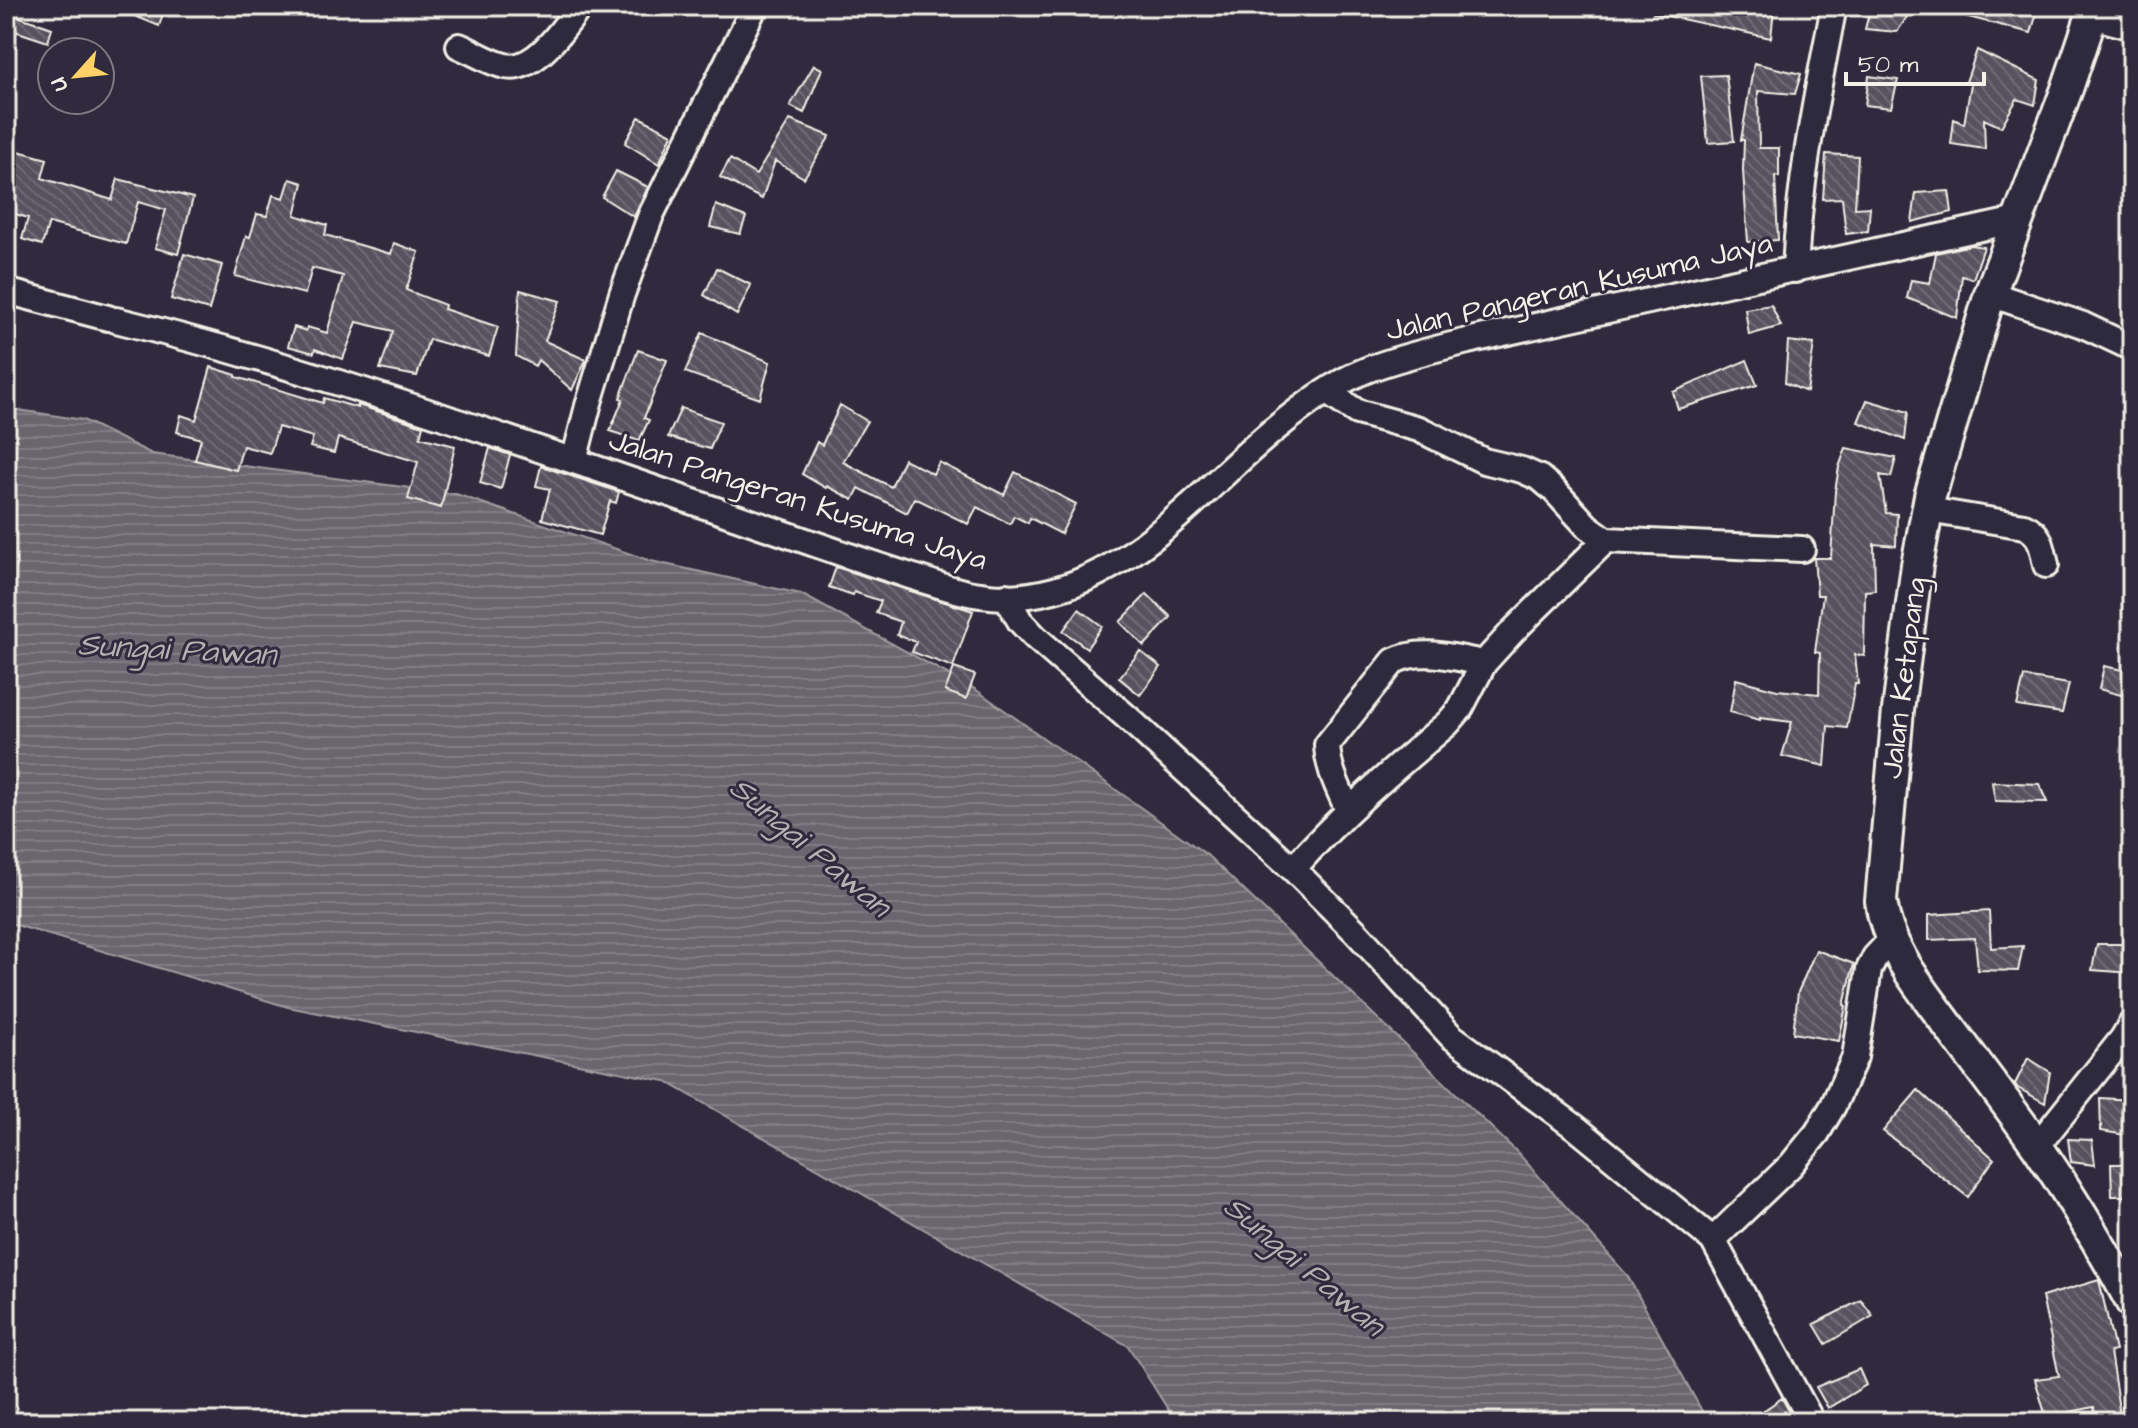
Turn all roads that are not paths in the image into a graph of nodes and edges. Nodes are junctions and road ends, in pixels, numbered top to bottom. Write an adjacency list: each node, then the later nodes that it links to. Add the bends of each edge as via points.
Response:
1 (580, 6): 6 (street, via 543,51 517,67)
2 (755, 6): 13 (street, via 651,215 622,294)
3 (1834, 6): 8 (street, via 1802,183)
4 (2093, 11): 5 (street); 7 (main road, Jalan Ketapang)
5 (2132, 27)
6 (459, 46)
7 (2017, 220): 8 (street, Jalan Pangeran Kusuma Jaya); 10 (main road, Jalan Ketapang)
8 (1795, 270): 12 (street, Jalan Pangeran Kusuma Jaya, via 1421,353 1367,370)
9 (6, 291): 13 (street, Jalan Pangeran Kusuma Jaya, via 192,339)
10 (1990, 294): 11 (street, via 2083,325); 14 (main road, Jalan Ketapang)
11 (2132, 348)
12 (1327, 392): 15 (street, via 1357,412 1419,429 1484,461 1540,478); 18 (street, Jalan Pangeran Kusuma Jaya, via 1274,429 1174,519 1110,567 1052,590)
13 (574, 461): 18 (street, Jalan Pangeran Kusuma Jaya, via 894,571 982,596)
14 (1928, 510): 17 (street, via 2024,526 2040,539); 22 (main road, Jalan Ketapang, via 1898,710 1883,871 1881,901)
15 (1606, 540): 16 (street); 19 (street)
16 (1802, 549)
17 (2046, 565)
18 (1006, 596): 21 (street, via 1035,637)
19 (1484, 663): 20 (street, via 1448,723); 20 (street, via 1425,653 1394,661 1327,745 1332,774)
20 (1348, 810): 21 (street)
21 (1293, 869): 25 (street, via 1451,1036 1575,1127)
22 (1891, 940): 24 (main road, Jalan Ketapang); 25 (street, via 1869,969 1855,1057 1817,1133)
23 (2132, 1023): 24 (street)
24 (2037, 1146): 26 (main road, Jalan Ketapang)
25 (1713, 1240): 27 (street)
26 (2132, 1303)
27 (1812, 1422)

